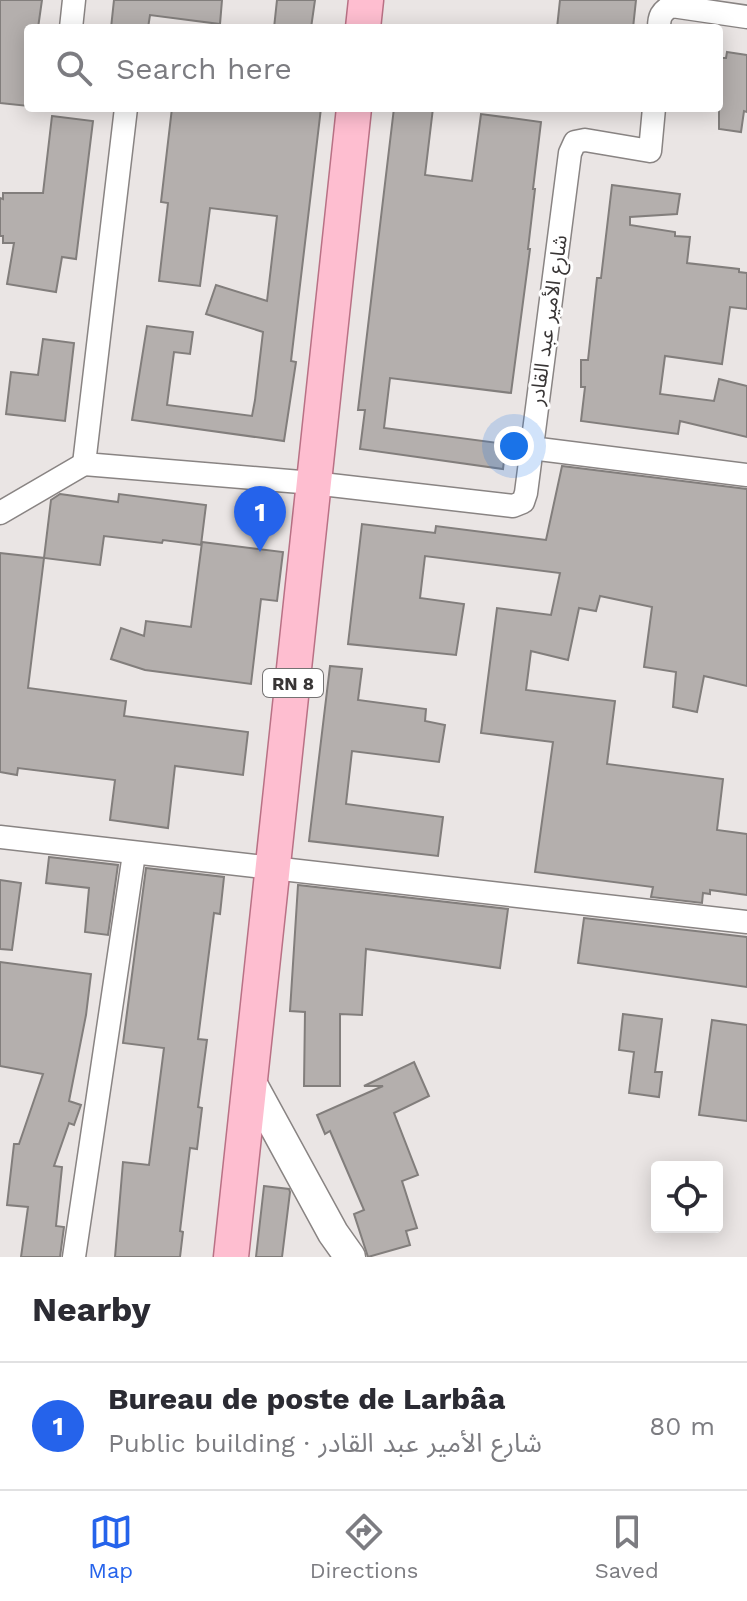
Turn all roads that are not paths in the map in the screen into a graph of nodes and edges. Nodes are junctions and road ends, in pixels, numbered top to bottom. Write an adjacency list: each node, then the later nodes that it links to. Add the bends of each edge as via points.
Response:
1 (74, 0): 4 (street)
2 (366, 0): 5 (main road)
3 (747, 17): 6 (street, via 672,6 659,17)
4 (71, 24)
5 (363, 24)
6 (659, 24)
7 (126, 112): 11 (street)
8 (354, 112): 13 (main road, RN 8)
9 (654, 112): 10 (street, شارع الأمير عبد القادر, via 650,151 585,140 575,142 570,153)
10 (531, 448): 12 (street); 13 (street, شارع الأمير عبد القادر, via 526,493 523,502 513,506)
11 (84, 464): 13 (street); 14 (street)
12 (747, 475)
13 (313, 483): 17 (main road, RN 8)
14 (0, 513)
15 (0, 837): 16 (street)
16 (134, 854): 17 (street); 20 (street)
17 (273, 868): 18 (street); 19 (main road, RN 8)
18 (747, 922)
19 (250, 1081): 21 (main road, RN 8); 22 (main road)
20 (74, 1257)
21 (231, 1257)
22 (350, 1257)

